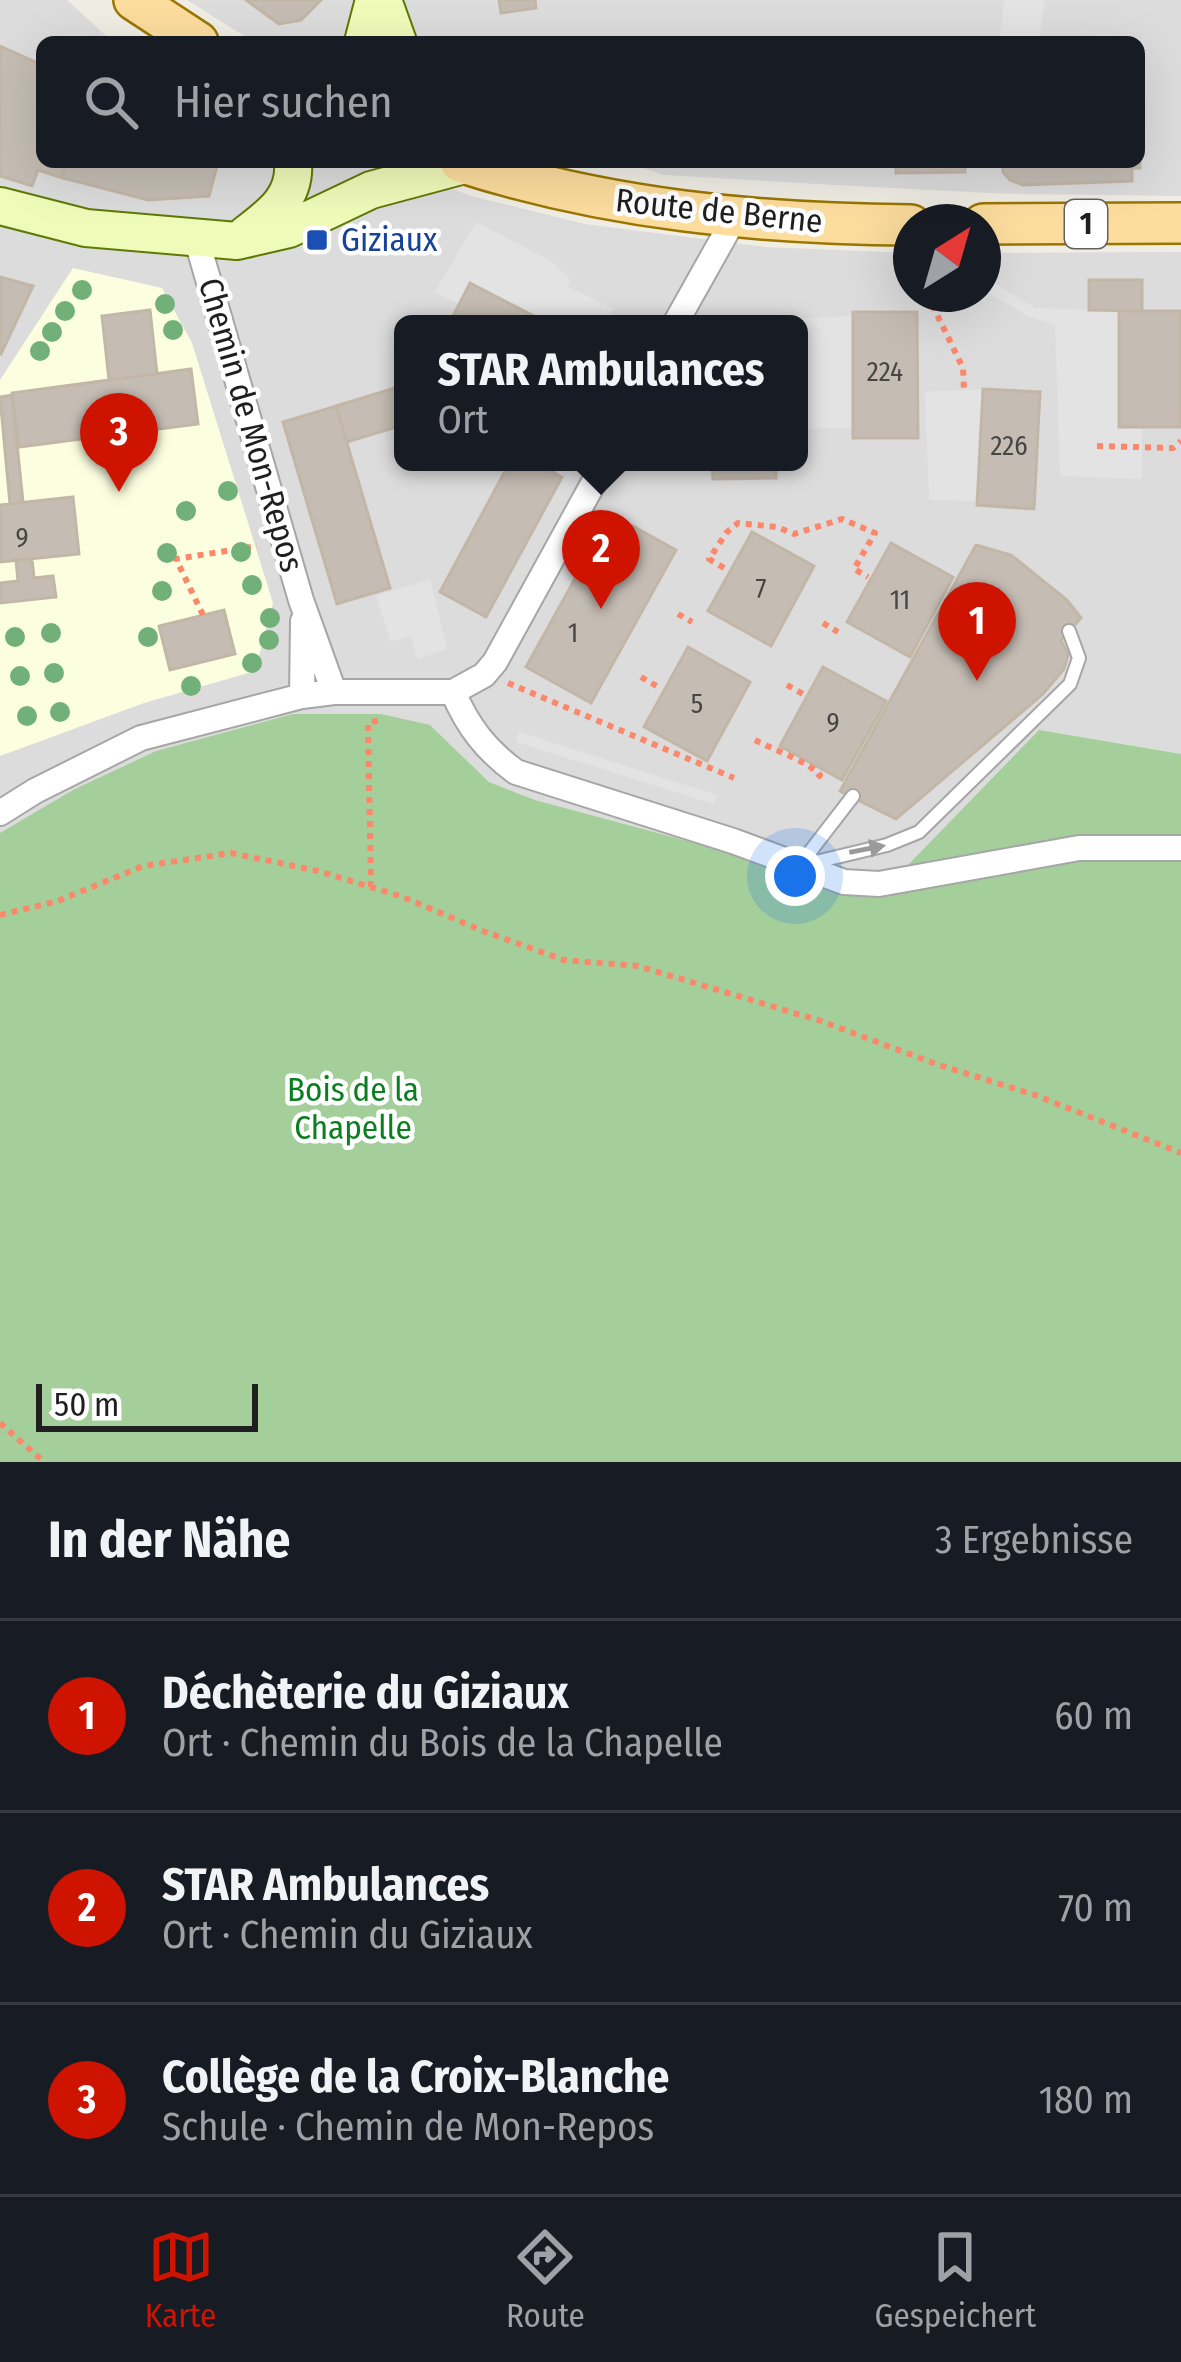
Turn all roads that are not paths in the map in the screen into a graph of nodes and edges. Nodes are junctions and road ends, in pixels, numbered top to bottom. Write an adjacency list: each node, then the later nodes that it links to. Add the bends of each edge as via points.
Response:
1 (134, 0): 3 (main road)
2 (379, 0): 4 (street); 5 (street)
3 (189, 36)
4 (365, 36)
5 (395, 36)
6 (293, 168): 15 (street, via 284,201)
7 (485, 168): 15 (street, via 371,190 289,229)
8 (494, 168): 10 (main road, Route de Berne, via 638,205)
9 (0, 206): 14 (street, via 86,228)
10 (735, 217): 12 (main road, Route de Berne); 16 (street)
11 (1181, 223): 13 (main road, 1)
12 (893, 224)
13 (1001, 224)
14 (197, 241): 15 (street); 18 (street, Chemin de Mon-Repos)
15 (237, 241)
16 (680, 315)
17 (600, 471): 21 (street, via 495,662)
18 (304, 610): 20 (street, Chemin de Mon-Repos); 22 (street, Chemin de Mon-Repos)
19 (1069, 631): 26 (lane, one-way to 19, via 919,832 1070,684 1079,658)
20 (334, 692): 21 (street); 22 (street)
21 (453, 692): 26 (street, via 466,723 516,772)
22 (302, 697): 24 (street, via 141,738)
23 (853, 796): 26 (lane)
24 (0, 813)
25 (1181, 848): 26 (street, via 1079,848 879,884)
26 (799, 866)

